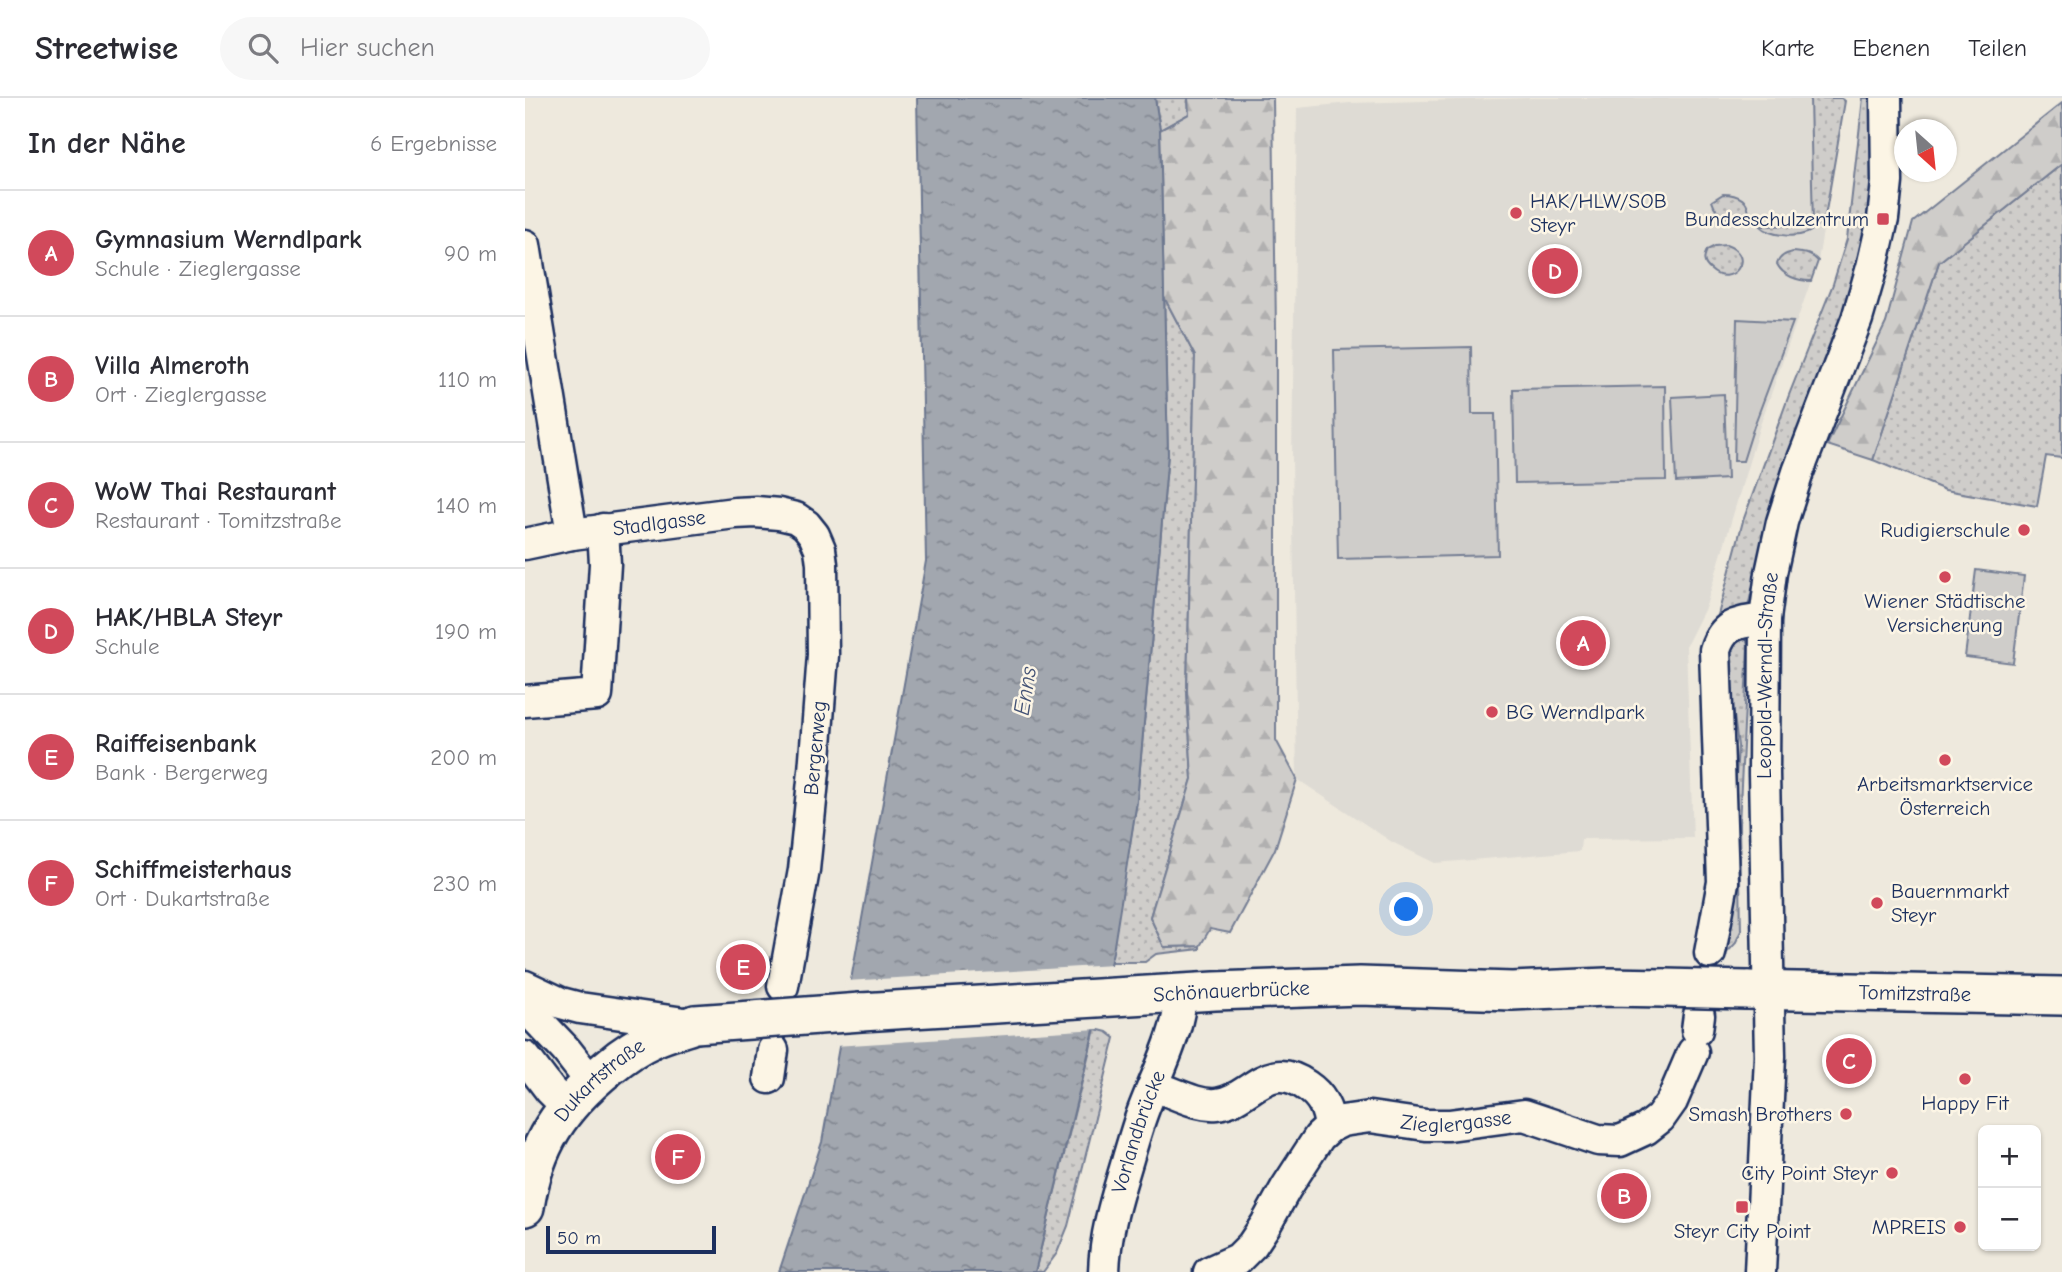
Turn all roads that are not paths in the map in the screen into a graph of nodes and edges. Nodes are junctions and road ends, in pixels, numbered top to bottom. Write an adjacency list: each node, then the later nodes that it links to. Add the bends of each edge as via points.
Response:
1 (1886, 98): 7 (street, Leopold-Werndl-Straße, via 1887,183 1873,267 1782,522)
2 (525, 245): 5 (street)
3 (796, 518): 4 (street, Stadlgasse, via 734,513); 11 (street, Bergerweg, via 814,535 820,549 823,644 804,870)
4 (603, 529): 5 (street, Stadlgasse); 8 (street, via 597,695)
5 (572, 534): 6 (street, Stadlgasse)
6 (525, 544)
7 (1765, 619): 9 (street, via 1727,628 1715,650 1723,883); 12 (street, Leopold-Werndl-Straße)
8 (525, 701)
9 (1710, 953)
10 (525, 986): 16 (street, via 580,1008)
11 (783, 986)
12 (1758, 990): 13 (main road, Schönauerbrücke, bridge, via 1360,986); 14 (main road, Tomitzstraße); 25 (street, Leopold-Werndl-Straße, via 1770,1056)
13 (1181, 993): 16 (main road, Schönauerbrücke, bridge); 19 (street, Vorlandbrücke, via 1178,1017)
14 (2062, 996)
15 (525, 1007): 20 (street, via 566,1050)
16 (695, 1024): 20 (main road, Dukartstraße, via 646,1042)
17 (1696, 1032): 21 (street, Zieglergasse, via 1672,1101 1646,1129 1620,1141 1598,1140 1524,1115 1426,1125 1370,1117)
18 (525, 1057): 20 (street, via 550,1090)
19 (1154, 1086): 21 (street, via 1219,1104 1270,1077 1287,1076 1322,1099); 23 (street, Vorlandbrücke, via 1112,1212)
20 (579, 1094): 22 (main road, Dukartstraße, via 546,1140)
21 (1330, 1127): 24 (street, via 1259,1235 1238,1259)
22 (525, 1207)
23 (1104, 1272)
24 (1209, 1272)
25 (1760, 1272)

